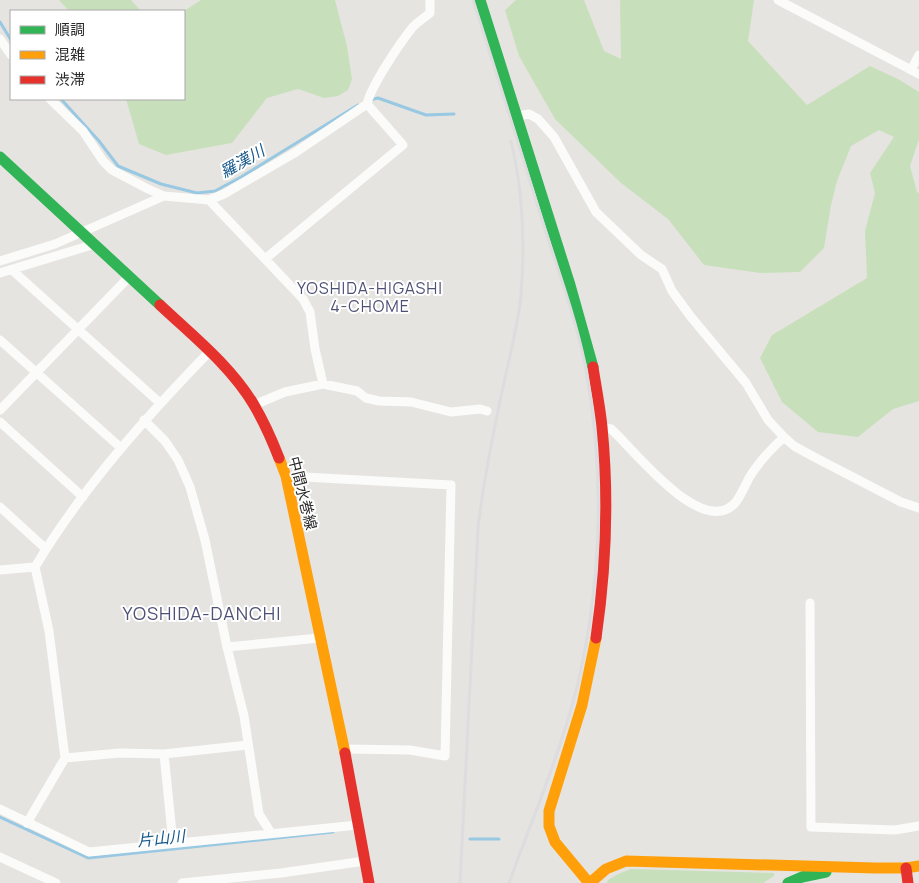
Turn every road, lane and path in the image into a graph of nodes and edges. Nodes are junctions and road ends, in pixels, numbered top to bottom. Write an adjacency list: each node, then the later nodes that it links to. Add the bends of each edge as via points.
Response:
1 (430, 0): 9 (street, via 430,12 413,28 397,51)
2 (480, 0): 10 (street)
3 (778, 0): 7 (street)
4 (0, 39): 5 (street)
5 (10, 53)
6 (919, 55): 7 (street)
7 (915, 72)
8 (51, 100): 12 (street, via 83,131 112,170)
9 (367, 104): 13 (street, via 296,152); 16 (street, via 403,145)
10 (518, 116): 32 (street, via 592,361); 33 (street, via 529,114 538,119 554,137 596,212 641,255 662,269 672,291 746,383 768,420)
11 (0, 157): 14 (street, 中間水巻線)
12 (164, 196): 13 (street); 14 (street)
13 (209, 200): 16 (street)
14 (80, 232): 15 (street, 中間水巻線); 17 (street, via 55,244)
15 (95, 244): 18 (street); 20 (street, 中間水巻線)
16 (265, 259): 25 (street, via 303,299 310,312)
17 (0, 261)
18 (12, 270): 19 (street); 21 (street)
19 (0, 273)
20 (129, 277): 21 (street); 23 (street, 中間水巻線)
21 (79, 329): 24 (street); 26 (street)
22 (0, 340): 24 (street)
23 (210, 351): 26 (street); 27 (street, 中間水巻線)
24 (36, 372): 28 (street); 34 (street)
25 (323, 384): 27 (street, via 285,392); 29 (street, via 356,391 379,401 411,402 451,412)
26 (160, 403): 30 (street)
27 (254, 405): 35 (street, 中間水巻線)
28 (0, 410)
29 (487, 411)
30 (144, 420): 34 (street); 44 (street, via 165,441 190,487 205,540)
31 (0, 422): 36 (street)
32 (602, 427): 33 (street, via 611,429 674,492 707,510 727,508 735,502 750,476); 65 (street, via 606,507 602,594 582,706 549,811 549,826 555,842)
33 (784, 437): 38 (street, via 816,458)
34 (121, 448): 36 (street)
35 (286, 476): 43 (street, 中間水巻線); 46 (street, via 451,485 445,756 410,750)
36 (83, 497): 39 (street)
37 (0, 507): 39 (street)
38 (919, 508)
39 (46, 549): 40 (street)
40 (35, 567): 41 (street); 48 (street, via 49,631)
41 (0, 570)
42 (810, 603): 52 (street, via 811,827 895,830)
43 (319, 638): 44 (street); 46 (street, 中間水巻線)
44 (227, 647): 45 (street)
45 (248, 745): 47 (street); 53 (street, via 259,814)
46 (344, 749): 51 (street, 中間水巻線)
47 (164, 754): 48 (street, via 120,753); 54 (street)
48 (65, 758): 50 (street)
49 (0, 809): 50 (street)
50 (27, 823): 54 (street, via 89,852)
51 (358, 825): 53 (street); 56 (street, 中間水巻線)
52 (919, 826)
53 (272, 833): 54 (street)
54 (173, 843)
55 (0, 857): 61 (street)
56 (365, 861): 60 (street); 64 (street, 中間水巻線)
57 (919, 866): 59 (street)
58 (849, 867): 59 (street); 65 (street, via 626,861 616,863); 66 (street)
59 (906, 868): 67 (street)
60 (281, 873): 62 (street); 63 (street)
61 (56, 883)
62 (182, 883)
63 (282, 883)
64 (369, 883)
65 (589, 883)
66 (788, 883)
67 (908, 883)

